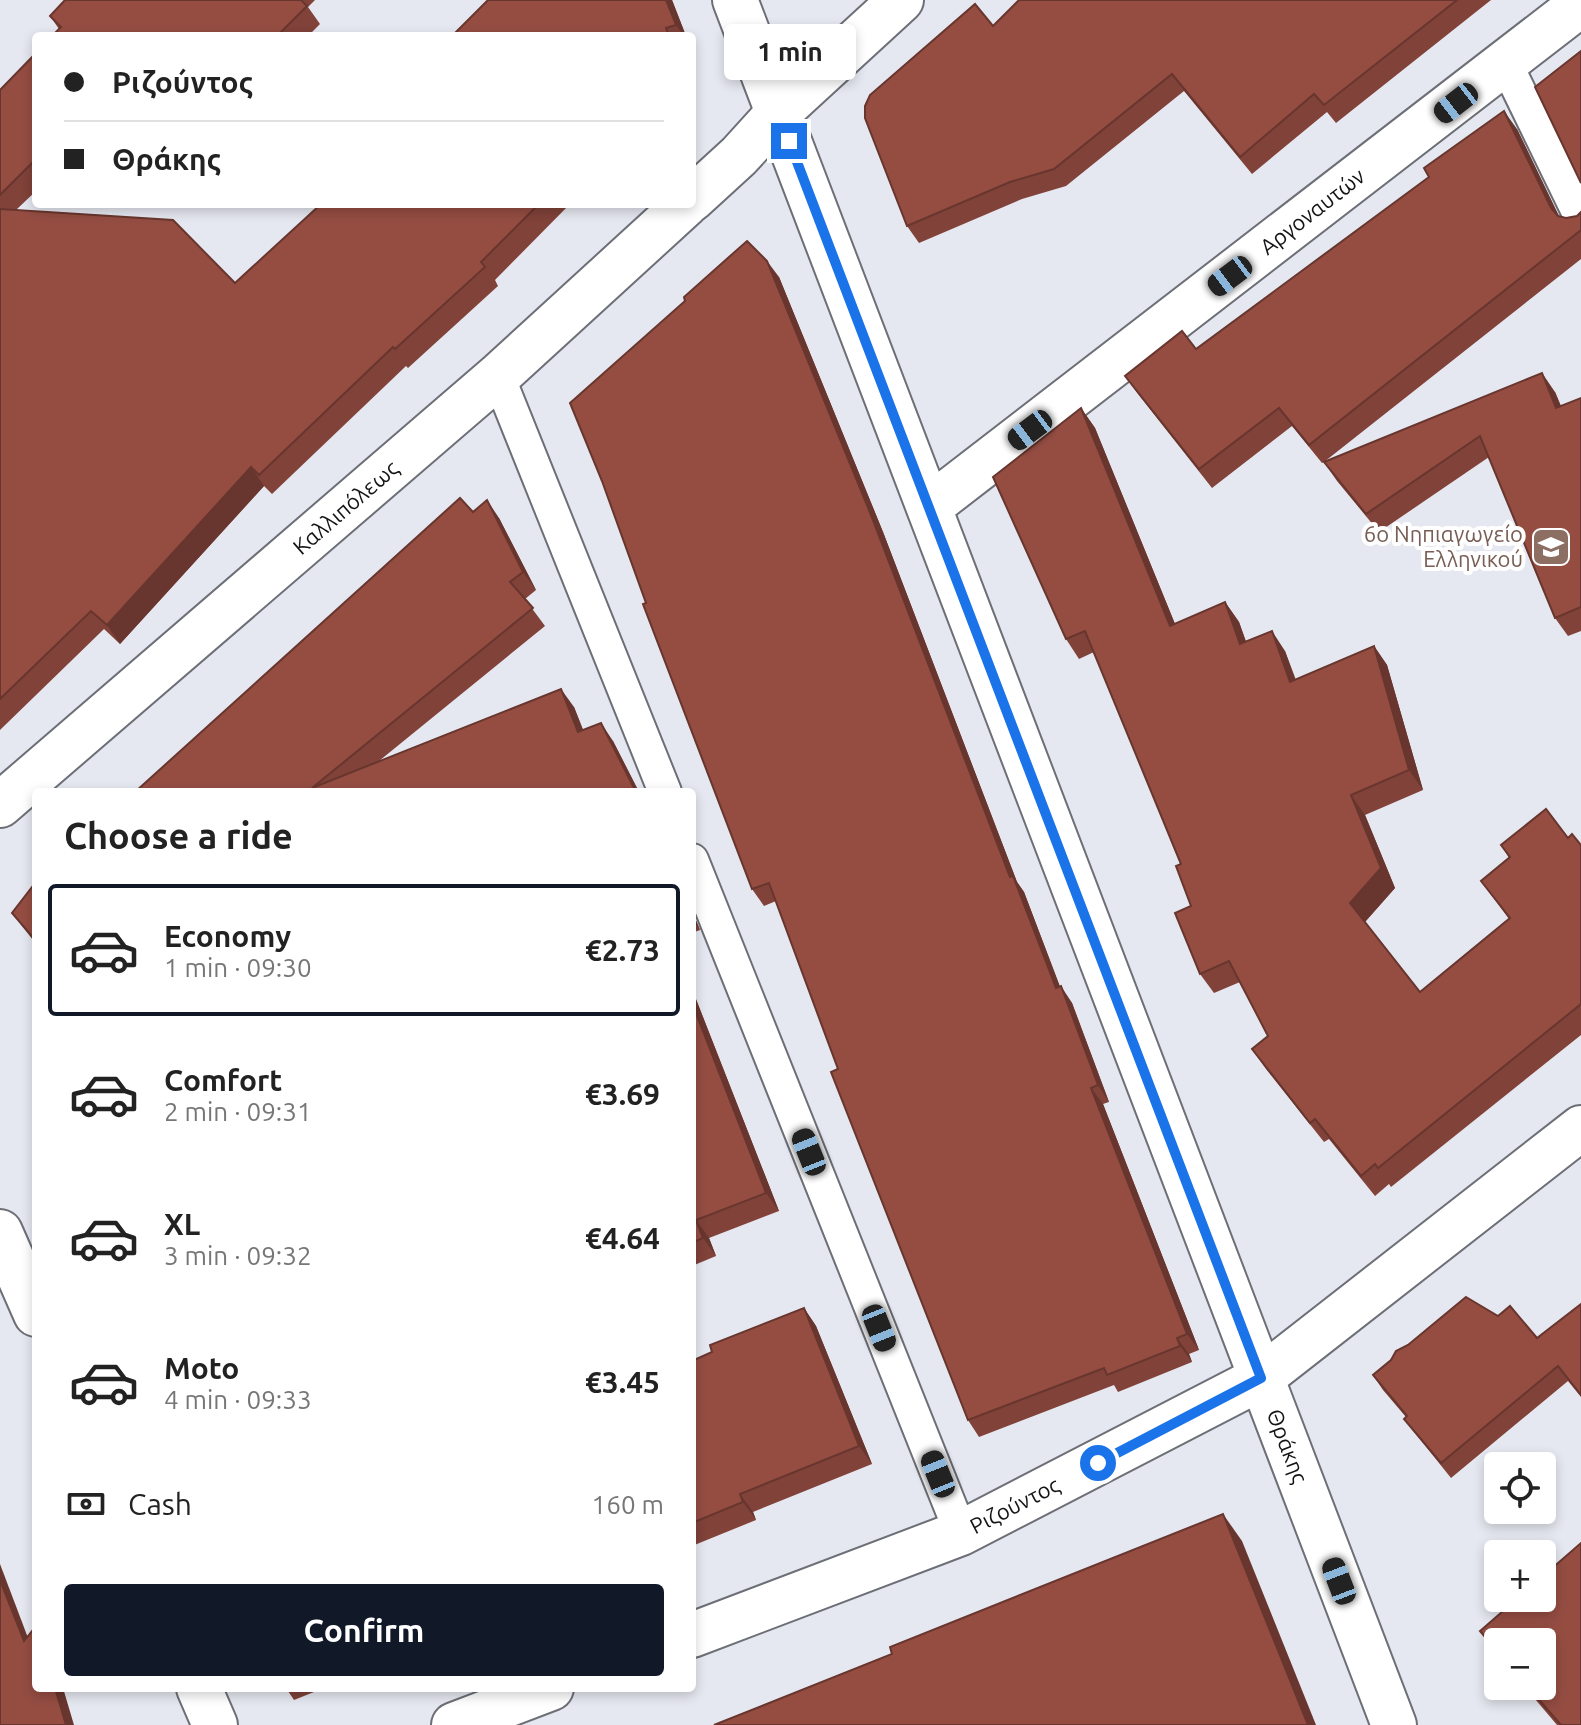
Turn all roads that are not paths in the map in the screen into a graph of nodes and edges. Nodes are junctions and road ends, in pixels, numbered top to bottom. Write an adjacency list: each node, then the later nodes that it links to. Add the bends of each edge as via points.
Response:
1 (735, 0): 5 (street, Θράκης)
2 (901, 0): 5 (street)
3 (1581, 4): 4 (street, Αργοναυτών)
4 (1506, 64): 8 (lane); 10 (street, Αργοναυτών)
5 (778, 113): 6 (street); 10 (street, Θράκης)
6 (696, 195)
7 (682, 208): 9 (street, Καλλιπόλεως)
8 (1581, 218)
9 (498, 376): 11 (lane); 12 (street, Καλλιπόλεως)
10 (929, 507): 17 (street, Θράκης)
11 (663, 788)
12 (0, 805)
13 (696, 870): 18 (lane)
14 (1581, 1128): 17 (street, Ριζούντος)
15 (0, 1232): 16 (street)
16 (32, 1305)
17 (1261, 1378): 18 (street, Ριζούντος); 24 (street, Θράκης)
18 (961, 1533): 19 (street, Ριζούντος)
19 (696, 1633)
20 (201, 1692): 22 (street)
21 (541, 1692): 23 (street)
22 (215, 1725)
23 (454, 1725)
24 (1394, 1725)

